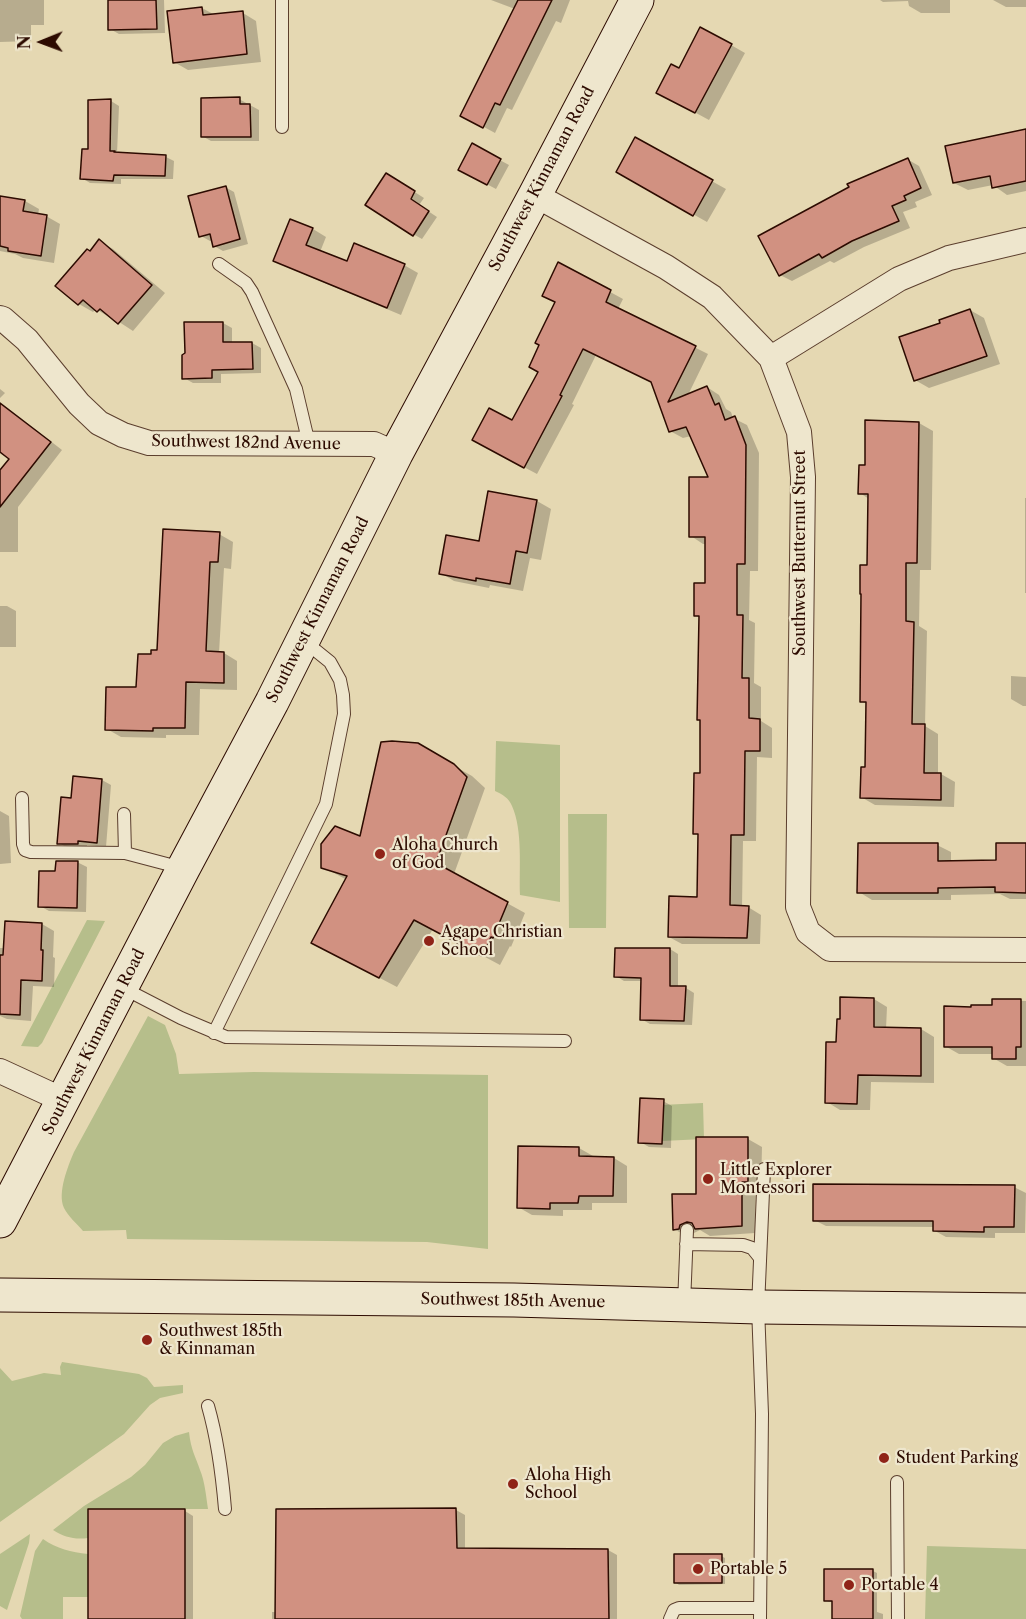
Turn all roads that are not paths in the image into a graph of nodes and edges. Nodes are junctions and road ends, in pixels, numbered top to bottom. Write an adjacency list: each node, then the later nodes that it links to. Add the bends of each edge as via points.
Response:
1 (282, 0): 3 (lane)
2 (637, 0): 4 (main road, Southwest Kinnaman Road)
3 (282, 127)
4 (535, 195): 8 (street, Southwest Butternut Street, via 666,267 712,297); 10 (main road, Southwest Kinnaman Road)
5 (1026, 240): 8 (street, via 949,258 898,279)
6 (219, 264): 9 (lane, via 252,292 296,389)
7 (0, 318): 9 (street, Southwest 182nd Avenue, via 27,340 79,404 99,423 123,435 150,443)
8 (771, 358): 16 (street, Southwest Butternut Street, via 799,432 803,477 798,907 808,932 830,949)
9 (309, 444): 10 (street, Southwest 182nd Avenue, via 374,444)
10 (396, 454): 11 (main road, Southwest Kinnaman Road)
11 (303, 641): 15 (main road, Southwest Kinnaman Road); 18 (lane, via 330,662 343,695 344,714 326,804)
12 (22, 798): 14 (lane, via 25,850)
13 (124, 814): 14 (lane)
14 (125, 853): 15 (lane)
15 (183, 869): 17 (main road, Southwest Kinnaman Road)
16 (1026, 951)
17 (122, 988): 18 (lane); 21 (main road, Southwest Kinnaman Road)
18 (214, 1033): 19 (lane, via 240,1038)
19 (565, 1041)
20 (0, 1071): 21 (street)
21 (63, 1100): 23 (main road, Southwest Kinnaman Road)
22 (764, 1169): 26 (lane)
23 (0, 1221)
24 (687, 1230): 25 (lane)
25 (686, 1244): 26 (lane, via 743,1245 752,1248); 28 (lane)
26 (760, 1258): 29 (lane)
27 (0, 1295): 28 (main road, Southwest 185th Avenue)
28 (684, 1305): 29 (main road, Southwest 185th Avenue)
29 (758, 1307): 30 (main road, Southwest 185th Avenue); 34 (lane, via 762,1414)
30 (1026, 1310)
31 (208, 1406): 33 (lane, via 221,1462)
32 (897, 1482): 36 (lane)
33 (225, 1509)
34 (760, 1614): 35 (lane, via 679,1608)
35 (670, 1619)
36 (898, 1619)

